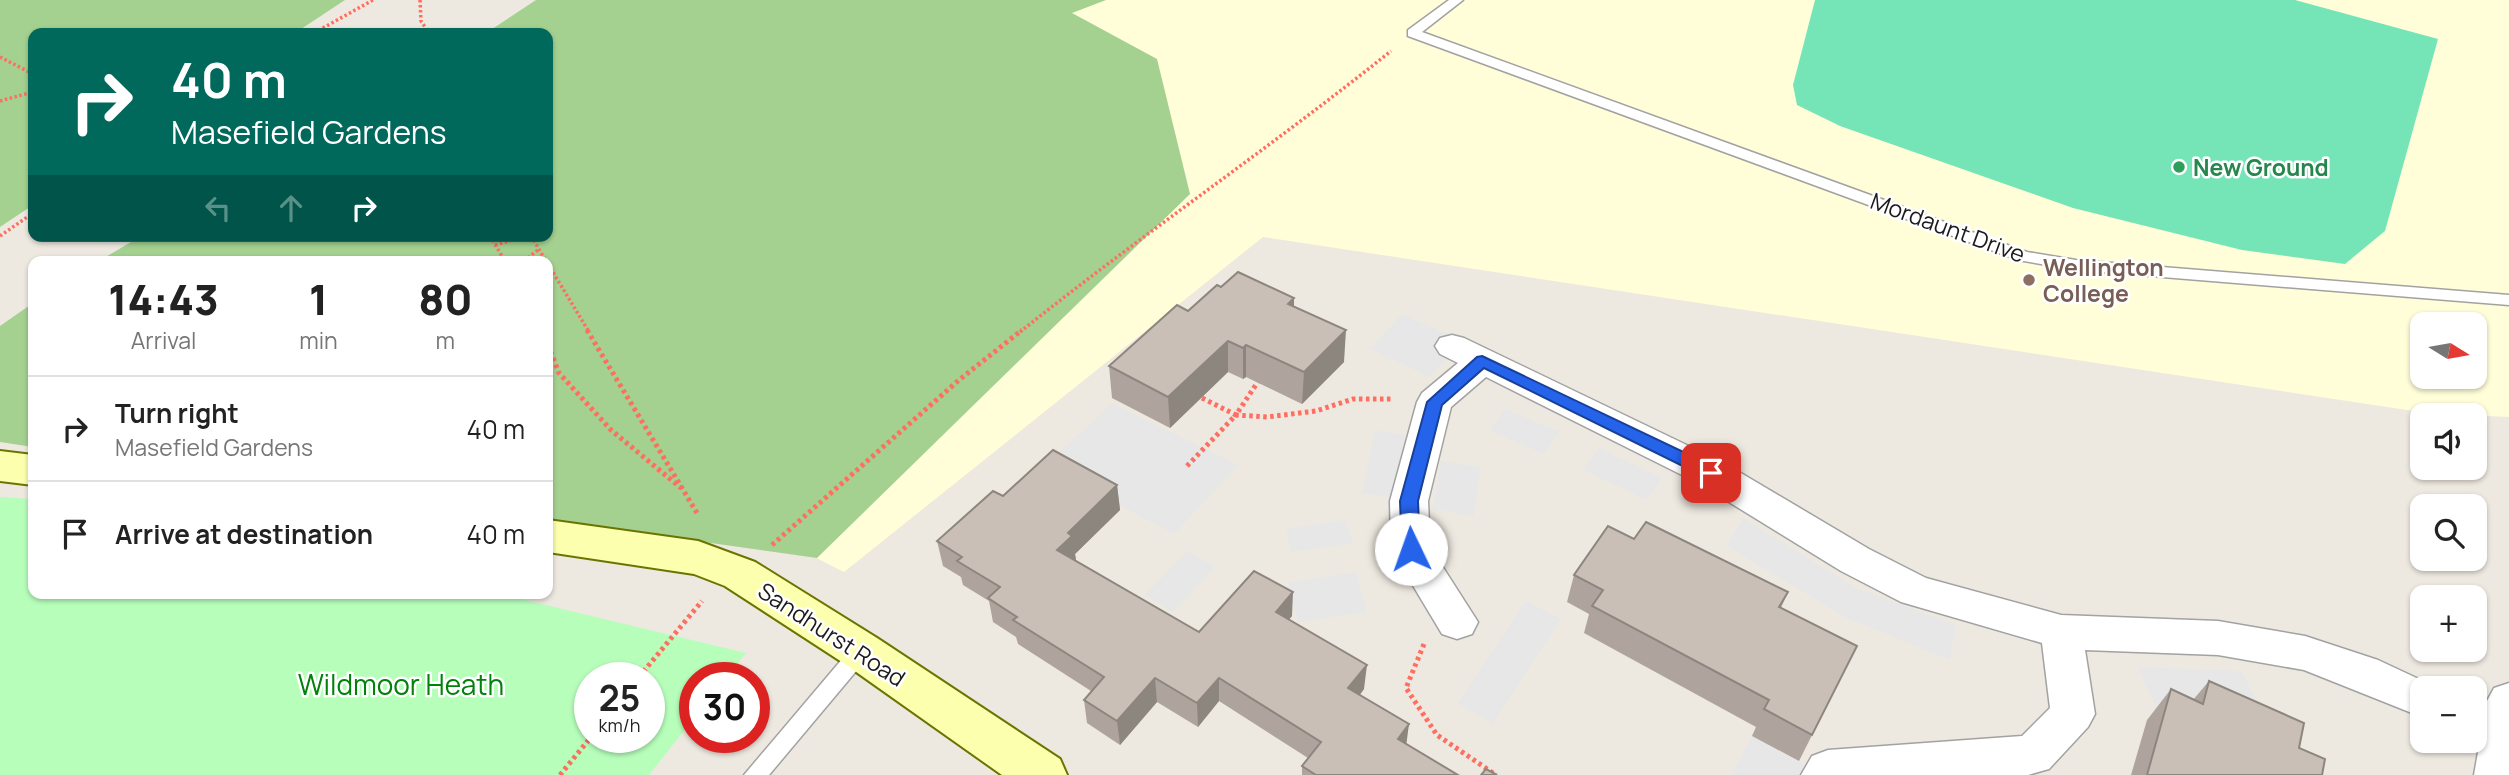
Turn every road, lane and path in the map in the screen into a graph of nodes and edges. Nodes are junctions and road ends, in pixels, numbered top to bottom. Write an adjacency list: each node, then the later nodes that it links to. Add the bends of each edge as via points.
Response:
1 (373, 0): 4 (path)
2 (421, 0): 5 (path)
3 (1457, 0): 6 (lane)
4 (323, 28)
5 (426, 28)
6 (1413, 33): 22 (lane, Mordaunt Drive, via 2024,256 2076,265); 34 (path, via 1305,120 1092,274 959,380)
7 (0, 57): 8 (path)
8 (28, 71)
9 (28, 93): 10 (path)
10 (0, 101)
11 (28, 216): 12 (path)
12 (0, 236)
13 (493, 242): 16 (path)
14 (506, 242): 16 (path)
15 (534, 242): 17 (path)
16 (495, 245): 18 (path)
17 (539, 249): 19 (path); 20 (path)
18 (502, 256)
19 (530, 256)
20 (543, 256)
21 (553, 272): 31 (path)
22 (2509, 300)
23 (553, 358): 31 (path, via 559,373 611,430)
24 (1261, 377): 27 (path)
25 (1202, 398): 27 (path)
26 (1433, 407): 27 (path, via 1353,399 1316,411 1267,417); 36 (street, via 1409,501 1411,549); 37 (street, via 1467,354 1711,473 1915,591)
27 (1236, 415): 29 (path)
28 (0, 466): 30 (street)
29 (1187, 466)
30 (28, 469)
31 (685, 491): 32 (path)
32 (697, 513)
33 (553, 537): 34 (street, Sandhurst Road, via 698,558)
34 (740, 574): 38 (street, Sandhurst Road)
35 (702, 600): 39 (path)
36 (1450, 610): 45 (path, via 1406,688 1437,735)
37 (2061, 632): 40 (street, via 2218,638 2305,653); 46 (street, via 2073,714 2033,755 1828,769)
38 (861, 651): 43 (lane); 44 (street, Sandhurst Road)
39 (651, 662)
40 (2410, 694)
41 (578, 753): 42 (path)
42 (560, 775)
43 (755, 775)
44 (1042, 775)
45 (1496, 775)
46 (1824, 775)

